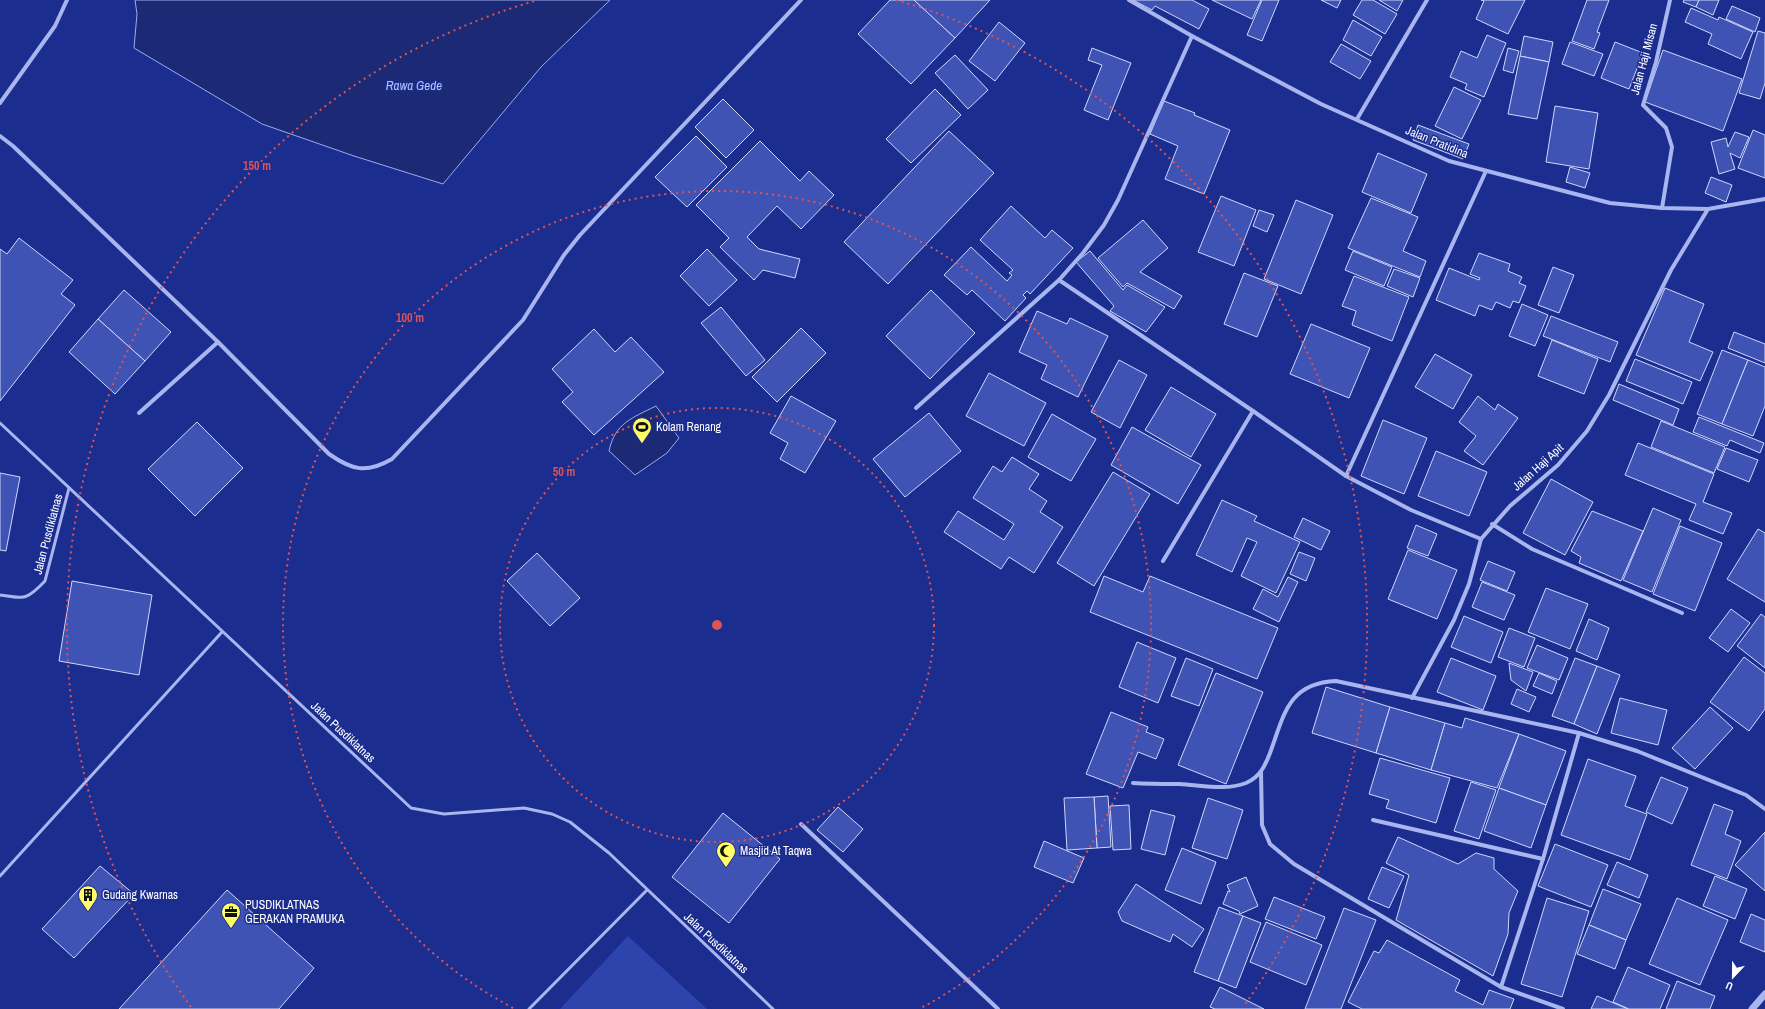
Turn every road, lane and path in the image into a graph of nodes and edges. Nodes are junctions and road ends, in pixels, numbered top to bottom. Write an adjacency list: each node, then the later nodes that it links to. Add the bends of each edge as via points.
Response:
1 (67, 0): 7 (street, via 55,26)
2 (801, 0): 15 (street, via 580,236 564,255 523,320 392,459 379,467 359,468 345,465 329,454)
3 (1129, 0): 6 (street, Jalan Pratidina)
4 (1427, 0): 8 (street)
5 (1670, 0): 12 (street, Jalan Haji Misan, via 1656,62 1642,105 1666,128 1672,147)
6 (1192, 36): 8 (street, Jalan Pratidina, via 1321,104); 14 (street, via 1118,200 1104,225)
7 (0, 103)
8 (1357, 118): 10 (street, Jalan Pratidina, via 1449,161)
9 (0, 136): 15 (street)
10 (1486, 171): 12 (street, Jalan Pratidina, via 1610,203); 20 (street)
11 (1765, 199): 13 (street, Jalan Pratidina)
12 (1662, 208): 13 (street, Jalan Pratidina)
13 (1708, 209): 22 (street, Jalan Haji Apit, via 1672,270 1609,395 1587,431 1558,465)
14 (1059, 280): 16 (street); 17 (street)
15 (218, 342): 18 (street)
16 (916, 408)
17 (1253, 411): 20 (street); 24 (street)
18 (139, 413)
19 (0, 423): 21 (lane, Jalan Pusdiklatnas)
20 (1346, 476): 23 (street, via 1411,510)
21 (69, 488): 25 (lane, Jalan Pusdiklatnas, via 45,581 24,599); 27 (lane, Jalan Pusdiklatnas)
22 (1492, 524): 23 (street, Jalan Haji Apit); 26 (street, via 1532,549)
23 (1481, 539): 28 (street, Jalan Haji Apit, via 1469,584 1454,620)
24 (1163, 560)
25 (0, 595)
26 (1682, 612)
27 (222, 632): 36 (lane); 37 (lane, Jalan Pusdiklatnas, via 411,808 444,814 524,808 552,814 570,822 589,836)
28 (1412, 698): 29 (street); 30 (street, via 1336,681 1309,686 1296,695 1287,707)
29 (1579, 733): 32 (street, via 1637,751 1746,795); 35 (street)
30 (1261, 772): 31 (street, via 1244,783 1228,787); 38 (street, via 1262,825 1270,844 1294,864)
31 (1133, 783)
32 (1765, 809)
33 (1373, 820): 35 (street)
34 (801, 824): 42 (street)
35 (1543, 859): 38 (street)
36 (0, 876)
37 (647, 890): 40 (lane); 41 (lane, Jalan Pusdiklatnas)
38 (1501, 987): 43 (street)
39 (1765, 994): 44 (street)
40 (529, 1009)
41 (773, 1009)
42 (998, 1009)
43 (1563, 1009)
44 (1752, 1009)

